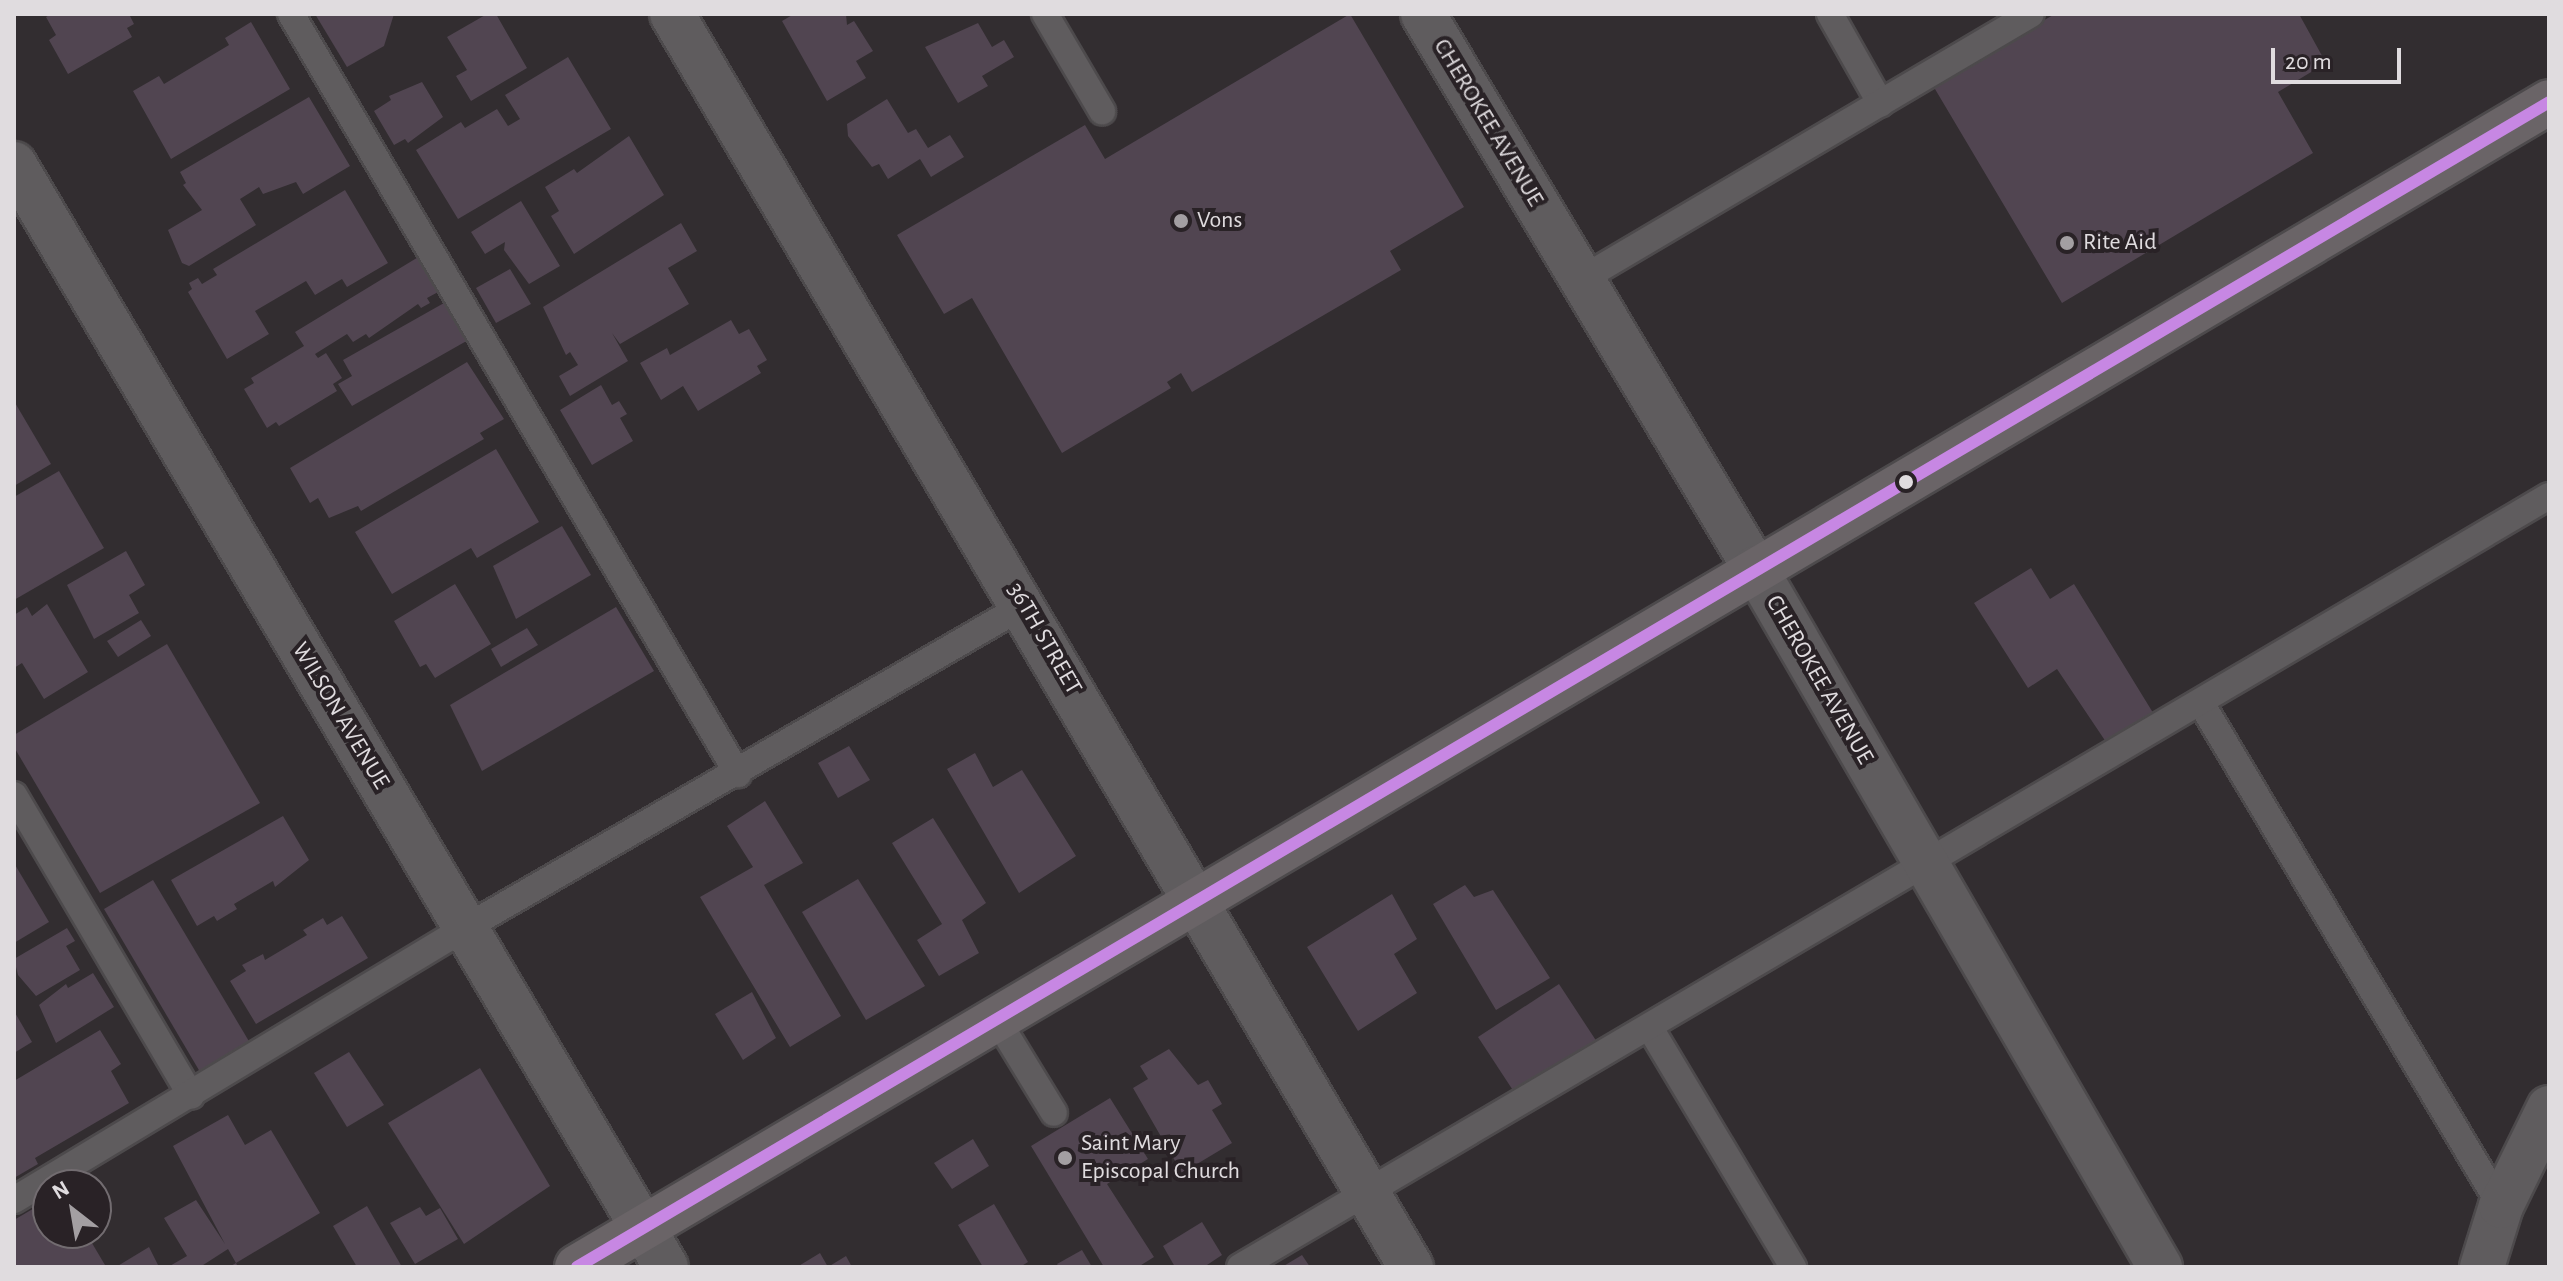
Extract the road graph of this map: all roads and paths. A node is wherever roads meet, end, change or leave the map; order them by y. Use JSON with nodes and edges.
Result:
{"nodes":[{"id":1,"x":291,"y":14,"type":"edge"},
{"id":2,"x":672,"y":14,"type":"edge"},
{"id":3,"x":1045,"y":14,"type":"edge"},
{"id":4,"x":1423,"y":14,"type":"edge"},
{"id":5,"x":1830,"y":14,"type":"edge"},
{"id":6,"x":2031,"y":14,"type":"edge"},
{"id":7,"x":2549,"y":102,"type":"edge"},
{"id":8,"x":1881,"y":104,"type":"junction"},
{"id":9,"x":1102,"y":111,"type":"dead end"},
{"id":10,"x":14,"y":164,"type":"edge"},
{"id":11,"x":1582,"y":279,"type":"junction"},
{"id":12,"x":2549,"y":496,"type":"edge"},
{"id":13,"x":1755,"y":568,"type":"junction"},
{"id":14,"x":1025,"y":605,"type":"junction"},
{"id":15,"x":2201,"y":703,"type":"junction"},
{"id":16,"x":738,"y":774,"type":"junction"},
{"id":17,"x":14,"y":795,"type":"edge"},
{"id":18,"x":1925,"y":863,"type":"junction"},
{"id":19,"x":1194,"y":901,"type":"junction"},
{"id":20,"x":465,"y":928,"type":"junction"},
{"id":21,"x":996,"y":1018,"type":"junction"},
{"id":22,"x":1650,"y":1028,"type":"junction"},
{"id":23,"x":191,"y":1096,"type":"junction"},
{"id":24,"x":2549,"y":1108,"type":"edge"},
{"id":25,"x":1054,"y":1113,"type":"dead end"},
{"id":26,"x":1365,"y":1191,"type":"junction"},
{"id":27,"x":14,"y":1200,"type":"edge"},
{"id":28,"x":2501,"y":1206,"type":"junction"},
{"id":29,"x":643,"y":1227,"type":"junction"},
{"id":30,"x":577,"y":1267,"type":"edge"},
{"id":31,"x":666,"y":1267,"type":"edge"},
{"id":32,"x":1240,"y":1267,"type":"edge"},
{"id":33,"x":1411,"y":1267,"type":"edge"},
{"id":34,"x":1793,"y":1267,"type":"edge"},
{"id":35,"x":2160,"y":1267,"type":"edge"},
{"id":36,"x":2482,"y":1267,"type":"edge"}],
"edges":[{"from":1,"to":16,"type":"lane"},
{"from":2,"to":14,"type":"street","name":"36TH STREET"},
{"from":3,"to":9,"type":"lane"},
{"from":4,"to":11,"type":"street","name":"CHEROKEE AVENUE"},
{"from":5,"to":8,"type":"lane"},
{"from":6,"to":8,"type":"lane"},
{"from":7,"to":13,"type":"main road"},
{"from":8,"to":11,"type":"lane"},
{"from":10,"to":20,"type":"street","name":"WILSON AVENUE"},
{"from":11,"to":13,"type":"street","name":"CHEROKEE AVENUE"},
{"from":12,"to":15,"type":"lane"},
{"from":13,"to":18,"type":"street","name":"CHEROKEE AVENUE"},
{"from":13,"to":19,"type":"main road"},
{"from":14,"to":16,"type":"lane"},
{"from":14,"to":19,"type":"street","name":"36TH STREET"},
{"from":15,"to":18,"type":"lane"},
{"from":15,"to":28,"type":"lane"},
{"from":16,"to":20,"type":"lane"},
{"from":17,"to":23,"type":"lane"},
{"from":18,"to":22,"type":"lane"},
{"from":18,"to":35,"type":"street","name":"CHEROKEE AVENUE"},
{"from":19,"to":21,"type":"main road"},
{"from":19,"to":26,"type":"street","name":"36TH STREET"},
{"from":20,"to":23,"type":"lane"},
{"from":20,"to":29,"type":"street","name":"WILSON AVENUE"},
{"from":21,"to":25,"type":"lane"},
{"from":21,"to":29,"type":"main road"},
{"from":22,"to":26,"type":"lane"},
{"from":22,"to":34,"type":"lane"},
{"from":23,"to":27,"type":"lane"},
{"from":24,"to":28,"type":"street"},
{"from":26,"to":32,"type":"lane"},
{"from":26,"to":33,"type":"street","name":"36TH STREET"},
{"from":28,"to":36,"type":"street"},
{"from":29,"to":30,"type":"main road"},
{"from":29,"to":31,"type":"street","name":"WILSON AVENUE"}]}
